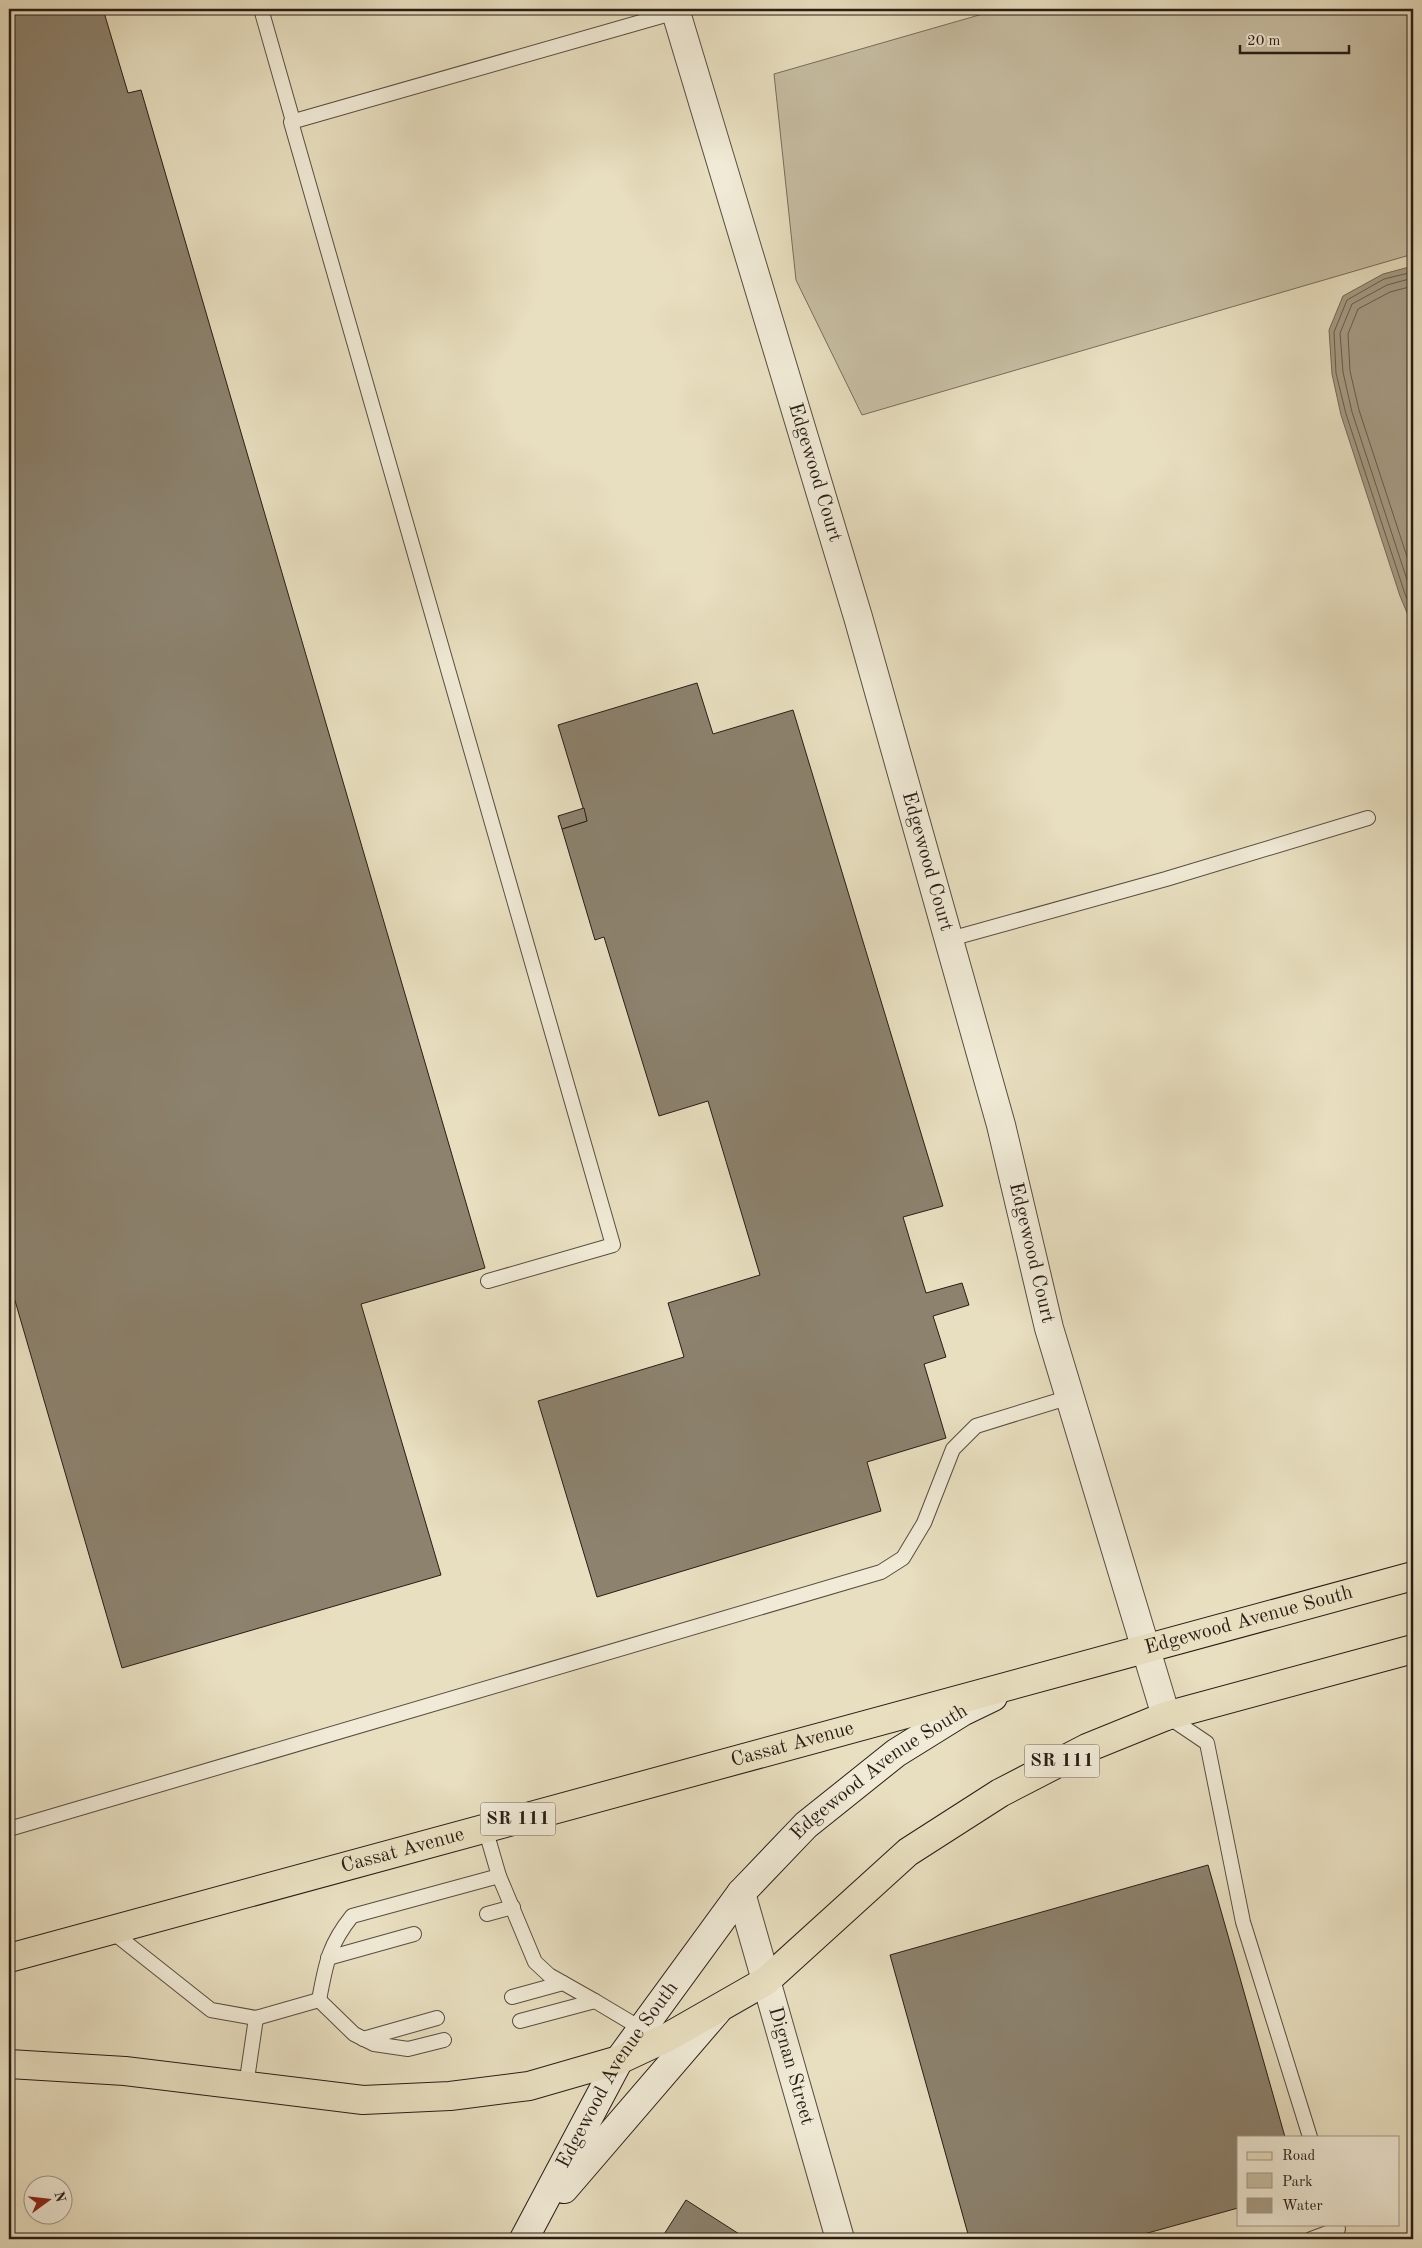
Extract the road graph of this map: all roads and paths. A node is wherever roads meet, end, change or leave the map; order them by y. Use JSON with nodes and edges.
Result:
{"nodes":[{"id":1,"x":261,"y":9,"type":"edge"},
{"id":2,"x":675,"y":10,"type":"edge"},
{"id":3,"x":293,"y":122,"type":"junction"},
{"id":4,"x":1368,"y":818,"type":"dead end"},
{"id":5,"x":950,"y":939,"type":"junction"},
{"id":6,"x":488,"y":1281,"type":"dead end"},
{"id":7,"x":1070,"y":1397,"type":"junction"},
{"id":8,"x":1413,"y":1576,"type":"edge"},
{"id":9,"x":1147,"y":1648,"type":"junction"},
{"id":10,"x":1413,"y":1648,"type":"edge"},
{"id":11,"x":1026,"y":1682,"type":"junction"},
{"id":12,"x":1166,"y":1716,"type":"junction"},
{"id":13,"x":484,"y":1828,"type":"junction"},
{"id":14,"x":9,"y":1829,"type":"edge"},
{"id":15,"x":499,"y":1876,"type":"junction"},
{"id":16,"x":740,"y":1893,"type":"junction"},
{"id":17,"x":512,"y":1907,"type":"junction"},
{"id":18,"x":487,"y":1914,"type":"dead end"},
{"id":19,"x":110,"y":1930,"type":"junction"},
{"id":20,"x":414,"y":1934,"type":"dead end"},
{"id":21,"x":9,"y":1958,"type":"edge"},
{"id":22,"x":328,"y":1958,"type":"junction"},
{"id":23,"x":766,"y":1981,"type":"junction"},
{"id":24,"x":563,"y":1983,"type":"junction"},
{"id":25,"x":512,"y":1997,"type":"dead end"},
{"id":26,"x":319,"y":2000,"type":"junction"},
{"id":27,"x":595,"y":2002,"type":"junction"},
{"id":28,"x":719,"y":2008,"type":"junction"},
{"id":29,"x":256,"y":2018,"type":"junction"},
{"id":30,"x":437,"y":2018,"type":"dead end"},
{"id":31,"x":520,"y":2020,"type":"dead end"},
{"id":32,"x":642,"y":2029,"type":"junction"},
{"id":33,"x":363,"y":2039,"type":"junction"},
{"id":34,"x":444,"y":2040,"type":"dead end"},
{"id":35,"x":619,"y":2060,"type":"junction"},
{"id":36,"x":9,"y":2064,"type":"edge"},
{"id":37,"x":246,"y":2086,"type":"junction"},
{"id":38,"x":1310,"y":2136,"type":"edge"},
{"id":39,"x":1339,"y":2231,"type":"edge"},
{"id":40,"x":529,"y":2232,"type":"edge"},
{"id":41,"x":840,"y":2239,"type":"edge"},
{"id":42,"x":1311,"y":2239,"type":"edge"}],
"edges":[{"from":1,"to":3,"type":"lane"},
{"from":2,"to":3,"type":"lane"},
{"from":2,"to":5,"type":"street","name":"Edgewood Court"},
{"from":3,"to":6,"type":"lane"},
{"from":4,"to":5,"type":"lane"},
{"from":5,"to":7,"type":"street","name":"Edgewood Court"},
{"from":7,"to":9,"type":"street","name":"Edgewood Court"},
{"from":7,"to":14,"type":"lane"},
{"from":8,"to":9,"type":"main road","name":"Edgewood Avenue South","number":"SR 111"},
{"from":9,"to":11,"type":"main road","name":"Edgewood Avenue South","number":"SR 111"},
{"from":9,"to":12,"type":"street","name":"Edgewood Court"},
{"from":10,"to":12,"type":"main road","name":"Edgewood Avenue South","number":"SR 111"},
{"from":11,"to":13,"type":"main road","name":"Cassat Avenue","number":"SR 111"},
{"from":11,"to":16,"type":"street","name":"Edgewood Avenue South"},
{"from":12,"to":23,"type":"main road","name":"Edgewood Avenue South","number":"SR 111"},
{"from":12,"to":38,"type":"lane"},
{"from":13,"to":15,"type":"lane"},
{"from":13,"to":19,"type":"main road","name":"Cassat Avenue","number":"SR 111"},
{"from":15,"to":17,"type":"lane"},
{"from":15,"to":22,"type":"lane"},
{"from":16,"to":23,"type":"street","name":"Dignan Street"},
{"from":16,"to":32,"type":"street","name":"Edgewood Avenue South"},
{"from":17,"to":18,"type":"lane"},
{"from":17,"to":24,"type":"lane"},
{"from":19,"to":21,"type":"main road","name":"Cassat Avenue","number":"SR 111"},
{"from":19,"to":29,"type":"lane"},
{"from":20,"to":22,"type":"lane"},
{"from":22,"to":26,"type":"lane"},
{"from":23,"to":28,"type":"main road","name":"Edgewood Avenue South","number":"SR 111"},
{"from":23,"to":41,"type":"street","name":"Dignan Street"},
{"from":24,"to":25,"type":"lane"},
{"from":24,"to":27,"type":"lane"},
{"from":26,"to":29,"type":"lane"},
{"from":26,"to":33,"type":"lane"},
{"from":27,"to":31,"type":"lane"},
{"from":27,"to":32,"type":"lane"},
{"from":28,"to":35,"type":"main road","number":"SR 111"},
{"from":28,"to":40,"type":"street","name":"Edgewood Avenue South"},
{"from":29,"to":37,"type":"lane"},
{"from":30,"to":33,"type":"lane"},
{"from":32,"to":35,"type":"street","name":"Edgewood Avenue South"},
{"from":33,"to":34,"type":"lane"},
{"from":35,"to":37,"type":"main road","number":"SR 111"},
{"from":35,"to":40,"type":"street","name":"Edgewood Avenue South"},
{"from":36,"to":37,"type":"main road","number":"SR 111"},
{"from":39,"to":42,"type":"lane"}]}
